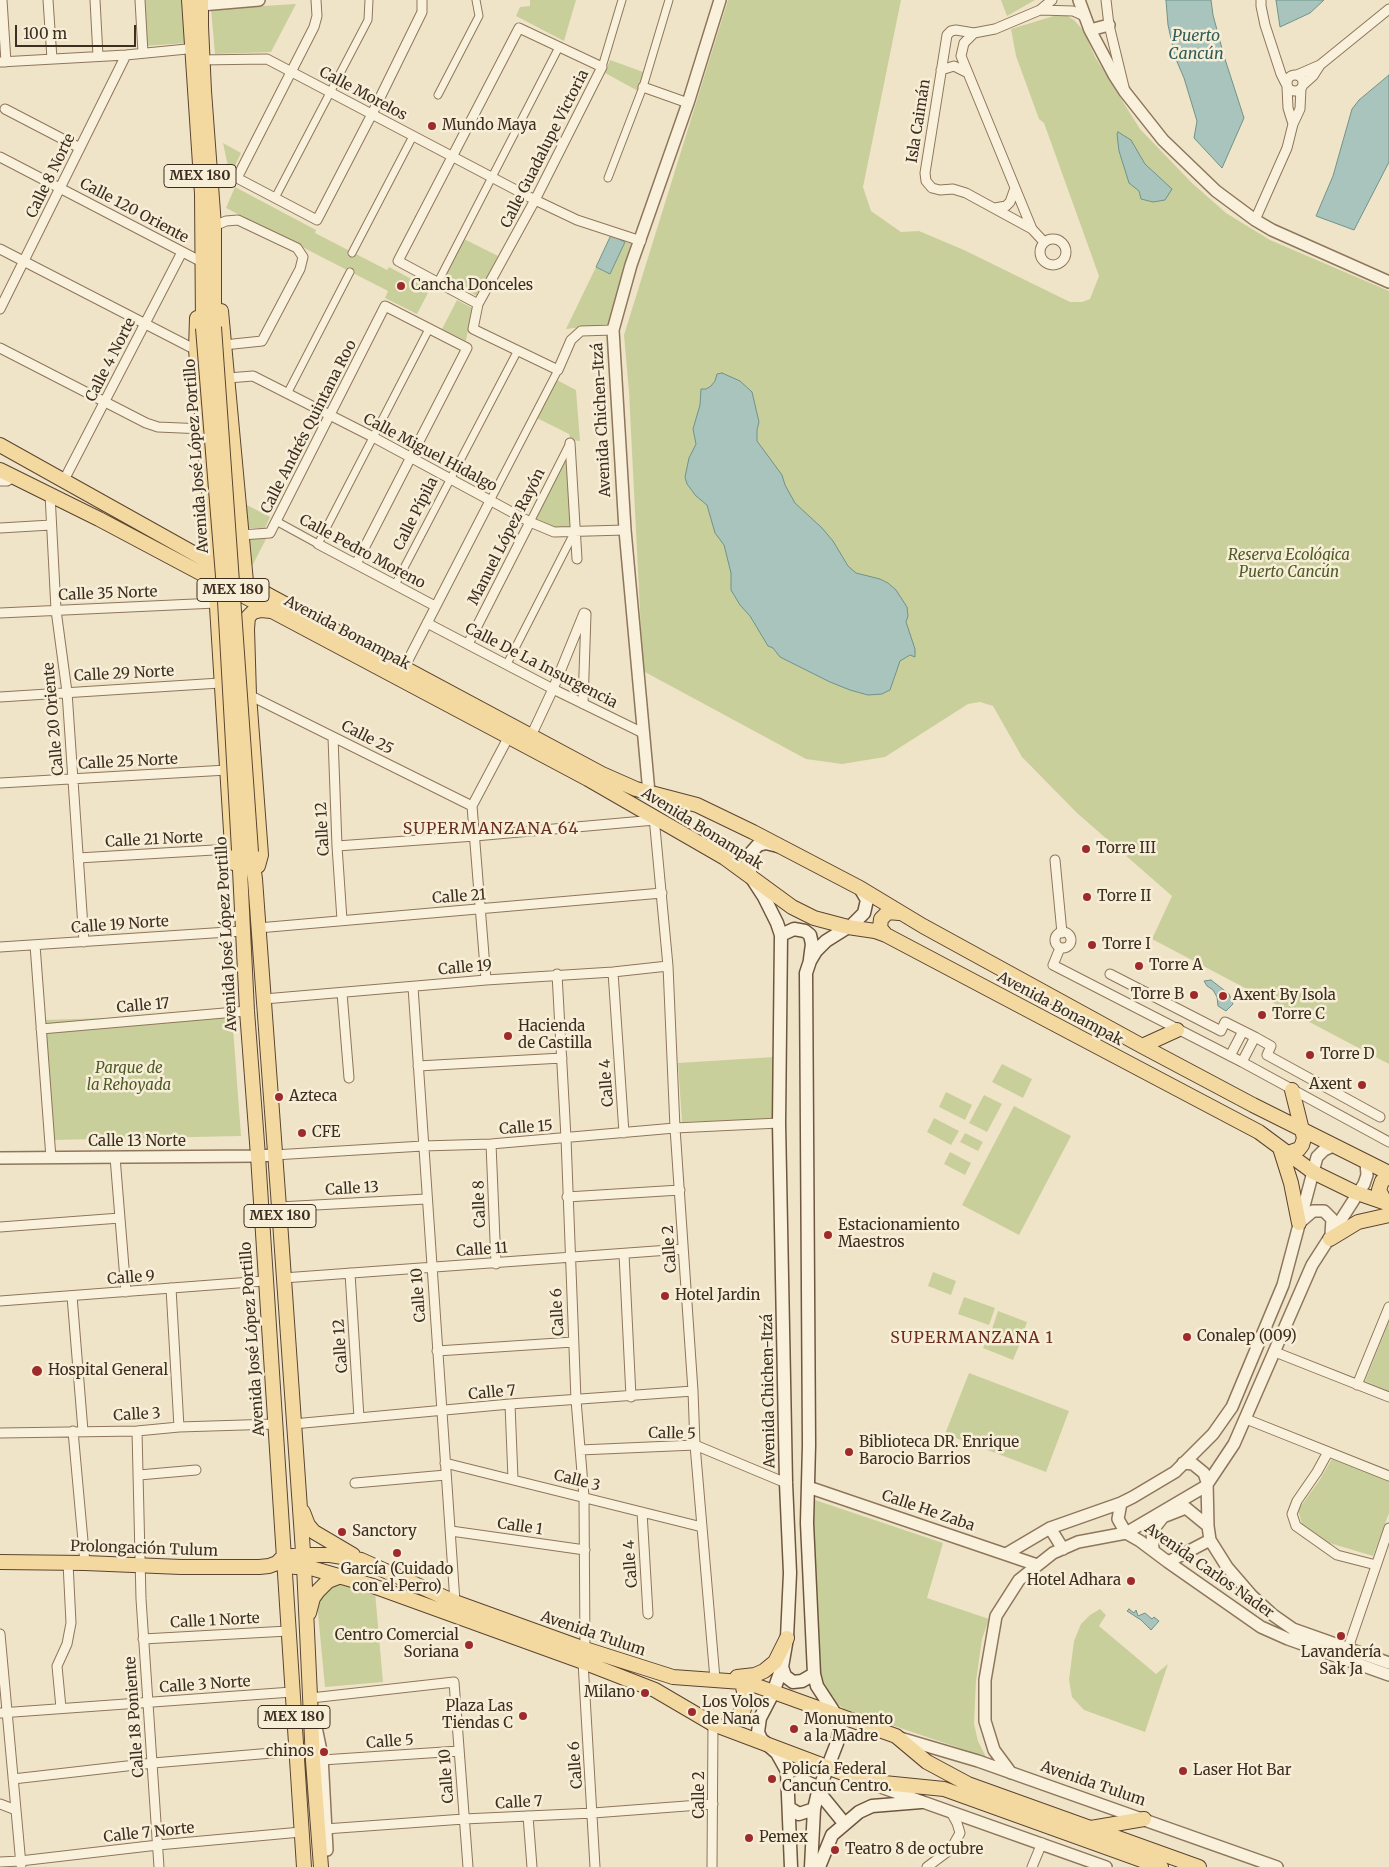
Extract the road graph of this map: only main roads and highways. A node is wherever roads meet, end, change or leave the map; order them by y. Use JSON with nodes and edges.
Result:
{"nodes":[{"id":1,"x":197,"y":2,"type":"edge"},
{"id":2,"x":198,"y":54,"type":"junction"},
{"id":3,"x":208,"y":261,"type":"junction"},
{"id":4,"x":0,"y":445,"type":"edge"},
{"id":5,"x":0,"y":470,"type":"edge"},
{"id":6,"x":105,"y":504,"type":"junction"},
{"id":7,"x":99,"y":519,"type":"junction"},
{"id":8,"x":213,"y":532,"type":"junction"},
{"id":9,"x":241,"y":533,"type":"junction"},
{"id":10,"x":208,"y":561,"type":"junction"},
{"id":11,"x":209,"y":578,"type":"junction"},
{"id":12,"x":246,"y":582,"type":"junction"},
{"id":13,"x":271,"y":611,"type":"junction"},
{"id":14,"x":247,"y":629,"type":"junction"},
{"id":15,"x":217,"y":630,"type":"junction"},
{"id":16,"x":783,"y":848,"type":"junction"},
{"id":17,"x":240,"y":850,"type":"junction"},
{"id":18,"x":751,"y":877,"type":"junction"},
{"id":19,"x":255,"y":879,"type":"junction"},
{"id":20,"x":860,"y":888,"type":"junction"},
{"id":21,"x":899,"y":913,"type":"junction"},
{"id":22,"x":848,"y":927,"type":"junction"},
{"id":23,"x":886,"y":935,"type":"junction"},
{"id":24,"x":781,"y":936,"type":"junction"},
{"id":25,"x":810,"y":961,"type":"junction"},
{"id":26,"x":1178,"y":1030,"type":"road end"},
{"id":27,"x":1142,"y":1046,"type":"junction"},
{"id":28,"x":1292,"y":1090,"type":"road end"},
{"id":29,"x":1302,"y":1129,"type":"junction"},
{"id":30,"x":1284,"y":1150,"type":"junction"},
{"id":31,"x":1389,"y":1173,"type":"edge"},
{"id":32,"x":1389,"y":1177,"type":"edge"},
{"id":33,"x":1388,"y":1207,"type":"edge"},
{"id":34,"x":1299,"y":1223,"type":"road end"},
{"id":35,"x":1330,"y":1239,"type":"road end"},
{"id":36,"x":786,"y":1451,"type":"junction"},
{"id":37,"x":808,"y":1454,"type":"junction"},
{"id":38,"x":300,"y":1504,"type":"junction"},
{"id":39,"x":788,"y":1519,"type":"junction"},
{"id":40,"x":807,"y":1523,"type":"junction"},
{"id":41,"x":361,"y":1560,"type":"junction"},
{"id":42,"x":303,"y":1561,"type":"junction"},
{"id":43,"x":0,"y":1562,"type":"edge"},
{"id":44,"x":284,"y":1562,"type":"junction"},
{"id":45,"x":379,"y":1567,"type":"junction"},
{"id":46,"x":341,"y":1576,"type":"junction"},
{"id":47,"x":373,"y":1586,"type":"junction"},
{"id":48,"x":306,"y":1629,"type":"junction"},
{"id":49,"x":787,"y":1638,"type":"junction"},
{"id":50,"x":584,"y":1656,"type":"junction"},
{"id":51,"x":782,"y":1667,"type":"junction"},
{"id":52,"x":814,"y":1674,"type":"junction"},
{"id":53,"x":715,"y":1679,"type":"junction"},
{"id":54,"x":742,"y":1682,"type":"junction"},
{"id":55,"x":773,"y":1693,"type":"junction"},
{"id":56,"x":836,"y":1715,"type":"junction"},
{"id":57,"x":719,"y":1725,"type":"junction"},
{"id":58,"x":766,"y":1744,"type":"junction"},
{"id":59,"x":827,"y":1766,"type":"junction"},
{"id":60,"x":788,"y":1787,"type":"junction"},
{"id":61,"x":818,"y":1792,"type":"junction"},
{"id":62,"x":920,"y":1802,"type":"road end"},
{"id":63,"x":789,"y":1808,"type":"junction"},
{"id":64,"x":814,"y":1809,"type":"junction"},
{"id":65,"x":1144,"y":1819,"type":"road end"},
{"id":66,"x":844,"y":1823,"type":"junction"},
{"id":67,"x":1088,"y":1828,"type":"junction"},
{"id":68,"x":304,"y":1867,"type":"edge"},
{"id":69,"x":321,"y":1867,"type":"edge"},
{"id":70,"x":791,"y":1867,"type":"edge"},
{"id":71,"x":811,"y":1867,"type":"edge"},
{"id":72,"x":819,"y":1867,"type":"edge"},
{"id":73,"x":1161,"y":1867,"type":"edge"},
{"id":74,"x":1199,"y":1867,"type":"edge"}],
"edges":[{"from":1,"to":2,"type":"main road","name":"Avenida José López Portillo","number":"MEX 180"},
{"from":2,"to":3,"type":"main road","name":"Avenida José López Portillo","number":"MEX 180"},
{"from":2,"to":3,"type":"main road","name":"Avenida José López Portillo","number":"MEX 180"},
{"from":3,"to":8,"type":"main road"},
{"from":3,"to":9,"type":"main road"},
{"from":3,"to":17,"type":"main road","name":"Avenida José López Portillo","number":"MEX 180","bridge":true},
{"from":4,"to":6,"type":"main road","name":"Avenida Bonampak"},
{"from":5,"to":7,"type":"main road","name":"Avenida Bonampak"},
{"from":6,"to":7,"type":"main road"},
{"from":6,"to":10,"type":"main road","name":"Avenida Bonampak"},
{"from":7,"to":11,"type":"main road","name":"Avenida Bonampak"},
{"from":8,"to":9,"type":"main road"},
{"from":8,"to":10,"type":"main road"},
{"from":9,"to":12,"type":"main road"},
{"from":10,"to":12,"type":"main road","name":"Avenida Bonampak"},
{"from":11,"to":13,"type":"main road","name":"Avenida Bonampak"},
{"from":11,"to":15,"type":"main road"},
{"from":12,"to":16,"type":"main road","name":"Avenida Bonampak"},
{"from":13,"to":14,"type":"main road"},
{"from":13,"to":18,"type":"main road","name":"Avenida Bonampak"},
{"from":14,"to":15,"type":"main road"},
{"from":14,"to":19,"type":"main road"},
{"from":15,"to":17,"type":"main road"},
{"from":16,"to":18,"type":"main road"},
{"from":16,"to":20,"type":"main road","name":"Avenida Bonampak"},
{"from":17,"to":19,"type":"main road","name":"Avenida José López Portillo","number":"MEX 180"},
{"from":17,"to":44,"type":"main road","name":"Avenida José López Portillo","number":"MEX 180"},
{"from":18,"to":22,"type":"main road","name":"Avenida Bonampak"},
{"from":18,"to":24,"type":"main road","name":"Avenida Chichen-Itzá"},
{"from":19,"to":38,"type":"main road","name":"Avenida José López Portillo","number":"MEX 180"},
{"from":20,"to":21,"type":"main road","name":"Avenida Bonampak"},
{"from":20,"to":22,"type":"main road"},
{"from":21,"to":23,"type":"main road"},
{"from":21,"to":27,"type":"main road","name":"Avenida Bonampak"},
{"from":22,"to":23,"type":"main road","name":"Avenida Bonampak"},
{"from":22,"to":25,"type":"main road"},
{"from":23,"to":30,"type":"main road","name":"Avenida Bonampak"},
{"from":24,"to":25,"type":"main road"},
{"from":24,"to":36,"type":"main road","name":"Avenida Chichen-Itzá"},
{"from":25,"to":37,"type":"main road"},
{"from":26,"to":27,"type":"main road"},
{"from":27,"to":29,"type":"main road","name":"Avenida Bonampak"},
{"from":28,"to":29,"type":"main road"},
{"from":29,"to":30,"type":"main road"},
{"from":29,"to":31,"type":"main road","name":"Avenida Bonampak"},
{"from":30,"to":33,"type":"main road","name":"Avenida Bonampak"},
{"from":30,"to":34,"type":"main road"},
{"from":32,"to":33,"type":"main road"},
{"from":33,"to":35,"type":"main road"},
{"from":36,"to":37,"type":"main road"},
{"from":36,"to":39,"type":"main road","name":"Avenida Chichen-Itzá"},
{"from":37,"to":40,"type":"main road"},
{"from":38,"to":41,"type":"main road"},
{"from":38,"to":42,"type":"main road","name":"Avenida José López Portillo","number":"MEX 180"},
{"from":39,"to":40,"type":"main road"},
{"from":39,"to":49,"type":"main road","name":"Avenida Chichen-Itzá"},
{"from":40,"to":52,"type":"main road"},
{"from":41,"to":42,"type":"main road","name":"Avenida Tulum"},
{"from":41,"to":45,"type":"main road","name":"Avenida Tulum"},
{"from":42,"to":44,"type":"main road","name":"Avenida Tulum"},
{"from":42,"to":46,"type":"main road","name":"Avenida Tulum"},
{"from":42,"to":48,"type":"main road","name":"Avenida José López Portillo","number":"MEX 180"},
{"from":43,"to":44,"type":"main road","name":"Prolongación Tulum"},
{"from":44,"to":68,"type":"main road","name":"Avenida José López Portillo","number":"MEX 180"},
{"from":45,"to":47,"type":"main road"},
{"from":45,"to":50,"type":"main road","name":"Avenida Tulum"},
{"from":46,"to":47,"type":"main road","name":"Avenida Tulum"},
{"from":46,"to":48,"type":"main road"},
{"from":47,"to":50,"type":"main road","name":"Avenida Tulum"},
{"from":48,"to":69,"type":"main road","name":"Avenida José López Portillo","number":"MEX 180"},
{"from":49,"to":51,"type":"main road","name":"Avenida Chichen-Itzá"},
{"from":49,"to":53,"type":"main road"},
{"from":50,"to":53,"type":"main road","name":"Avenida Tulum"},
{"from":50,"to":57,"type":"main road","name":"Avenida Tulum"},
{"from":51,"to":52,"type":"main road"},
{"from":51,"to":55,"type":"main road","name":"Avenida Chichen-Itzá"},
{"from":52,"to":56,"type":"main road"},
{"from":53,"to":54,"type":"main road","name":"Avenida Tulum"},
{"from":54,"to":55,"type":"main road","name":"Avenida Tulum"},
{"from":54,"to":57,"type":"main road"},
{"from":55,"to":56,"type":"main road","name":"Avenida Tulum"},
{"from":55,"to":58,"type":"main road","name":"Avenida Chichen-Itzá"},
{"from":56,"to":59,"type":"main road"},
{"from":56,"to":67,"type":"main road","name":"Avenida Tulum"},
{"from":57,"to":58,"type":"main road","name":"Avenida Tulum"},
{"from":58,"to":59,"type":"main road","name":"Avenida Tulum"},
{"from":58,"to":60,"type":"main road","name":"Avenida Chichen-Itzá"},
{"from":59,"to":61,"type":"main road"},
{"from":59,"to":73,"type":"main road","name":"Avenida Tulum"},
{"from":60,"to":61,"type":"main road"},
{"from":60,"to":63,"type":"main road","name":"Avenida Chichen-Itzá"},
{"from":61,"to":64,"type":"main road"},
{"from":61,"to":66,"type":"main road"},
{"from":62,"to":66,"type":"main road"},
{"from":63,"to":64,"type":"main road"},
{"from":63,"to":70,"type":"main road","name":"Avenida Chichen-Itzá"},
{"from":64,"to":71,"type":"main road"},
{"from":65,"to":67,"type":"main road"},
{"from":66,"to":72,"type":"main road"},
{"from":67,"to":74,"type":"main road","name":"Avenida Tulum"}]}
